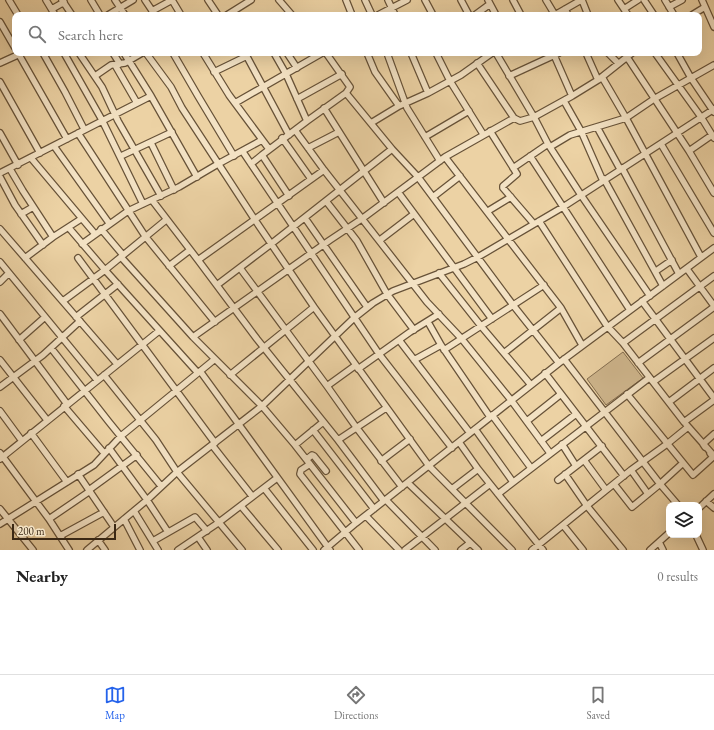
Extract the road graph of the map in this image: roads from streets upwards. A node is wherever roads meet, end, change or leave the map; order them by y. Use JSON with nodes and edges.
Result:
{"nodes":[{"id":1,"x":9,"y":0,"type":"edge"},
{"id":2,"x":46,"y":0,"type":"edge"},
{"id":3,"x":91,"y":0,"type":"edge"},
{"id":4,"x":116,"y":0,"type":"edge"},
{"id":5,"x":132,"y":0,"type":"edge"},
{"id":6,"x":145,"y":0,"type":"edge"},
{"id":7,"x":172,"y":0,"type":"edge"},
{"id":8,"x":208,"y":0,"type":"edge"},
{"id":9,"x":288,"y":0,"type":"edge"},
{"id":10,"x":346,"y":0,"type":"edge"},
{"id":11,"x":365,"y":0,"type":"edge"},
{"id":12,"x":388,"y":0,"type":"edge"},
{"id":13,"x":407,"y":0,"type":"edge"},
{"id":14,"x":425,"y":0,"type":"edge"},
{"id":15,"x":461,"y":0,"type":"edge"},
{"id":16,"x":513,"y":0,"type":"edge"},
{"id":17,"x":546,"y":0,"type":"edge"},
{"id":18,"x":581,"y":0,"type":"edge"},
{"id":19,"x":618,"y":0,"type":"edge"},
{"id":20,"x":638,"y":0,"type":"edge"},
{"id":21,"x":644,"y":0,"type":"edge"},
{"id":22,"x":665,"y":0,"type":"edge"},
{"id":23,"x":682,"y":0,"type":"edge"},
{"id":24,"x":702,"y":0,"type":"edge"},
{"id":25,"x":63,"y":1,"type":"edge"},
{"id":26,"x":247,"y":1,"type":"edge"},
{"id":27,"x":280,"y":1,"type":"edge"},
{"id":28,"x":489,"y":1,"type":"edge"},
{"id":29,"x":669,"y":7,"type":"junction"},
{"id":30,"x":706,"y":7,"type":"junction"},
{"id":31,"x":120,"y":8,"type":"junction"},
{"id":32,"x":392,"y":8,"type":"junction"},
{"id":33,"x":565,"y":9,"type":"junction"},
{"id":34,"x":624,"y":9,"type":"junction"},
{"id":35,"x":52,"y":10,"type":"joint"},
{"id":36,"x":16,"y":12,"type":"edge"},
{"id":37,"x":70,"y":12,"type":"edge"},
{"id":38,"x":98,"y":12,"type":"edge"},
{"id":39,"x":113,"y":12,"type":"edge"},
{"id":40,"x":123,"y":12,"type":"edge"},
{"id":41,"x":152,"y":12,"type":"edge"},
{"id":42,"x":154,"y":12,"type":"edge"},
{"id":43,"x":179,"y":12,"type":"edge"},
{"id":44,"x":216,"y":12,"type":"edge"},
{"id":45,"x":231,"y":12,"type":"edge"},
{"id":46,"x":289,"y":12,"type":"edge"},
{"id":47,"x":351,"y":12,"type":"edge"},
{"id":48,"x":371,"y":12,"type":"edge"},
{"id":49,"x":384,"y":12,"type":"edge"},
{"id":50,"x":394,"y":12,"type":"edge"},
{"id":51,"x":430,"y":12,"type":"edge"},
{"id":52,"x":467,"y":12,"type":"edge"},
{"id":53,"x":478,"y":12,"type":"edge"},
{"id":54,"x":494,"y":12,"type":"edge"},
{"id":55,"x":519,"y":12,"type":"edge"},
{"id":56,"x":553,"y":12,"type":"edge"},
{"id":57,"x":560,"y":12,"type":"edge"},
{"id":58,"x":566,"y":12,"type":"edge"},
{"id":59,"x":587,"y":12,"type":"edge"},
{"id":60,"x":626,"y":12,"type":"edge"},
{"id":61,"x":652,"y":12,"type":"edge"},
{"id":62,"x":672,"y":12,"type":"edge"},
{"id":63,"x":697,"y":12,"type":"edge"},
{"id":64,"x":0,"y":22,"type":"edge"},
{"id":65,"x":714,"y":27,"type":"edge"},
{"id":66,"x":12,"y":43,"type":"edge"},
{"id":67,"x":15,"y":56,"type":"edge"},
{"id":68,"x":20,"y":56,"type":"edge"},
{"id":69,"x":45,"y":56,"type":"edge"},
{"id":70,"x":66,"y":56,"type":"edge"},
{"id":71,"x":81,"y":56,"type":"edge"},
{"id":72,"x":114,"y":56,"type":"edge"},
{"id":73,"x":126,"y":56,"type":"edge"},
{"id":74,"x":137,"y":56,"type":"edge"},
{"id":75,"x":148,"y":56,"type":"edge"},
{"id":76,"x":175,"y":56,"type":"edge"},
{"id":77,"x":205,"y":56,"type":"edge"},
{"id":78,"x":242,"y":56,"type":"edge"},
{"id":79,"x":247,"y":56,"type":"edge"},
{"id":80,"x":276,"y":56,"type":"edge"},
{"id":81,"x":289,"y":56,"type":"edge"},
{"id":82,"x":317,"y":56,"type":"edge"},
{"id":83,"x":328,"y":56,"type":"edge"},
{"id":84,"x":368,"y":56,"type":"edge"},
{"id":85,"x":388,"y":56,"type":"edge"},
{"id":86,"x":412,"y":56,"type":"edge"},
{"id":87,"x":438,"y":56,"type":"edge"},
{"id":88,"x":487,"y":56,"type":"edge"},
{"id":89,"x":498,"y":56,"type":"edge"},
{"id":90,"x":553,"y":56,"type":"edge"},
{"id":91,"x":558,"y":56,"type":"edge"},
{"id":92,"x":588,"y":56,"type":"edge"},
{"id":93,"x":611,"y":56,"type":"edge"},
{"id":94,"x":657,"y":56,"type":"edge"},
{"id":95,"x":679,"y":56,"type":"edge"},
{"id":96,"x":627,"y":57,"type":"joint"},
{"id":97,"x":129,"y":61,"type":"junction"},
{"id":98,"x":0,"y":63,"type":"edge"},
{"id":99,"x":478,"y":63,"type":"junction"},
{"id":100,"x":618,"y":63,"type":"junction"},
{"id":101,"x":117,"y":64,"type":"junction"},
{"id":102,"x":714,"y":65,"type":"edge"},
{"id":103,"x":297,"y":68,"type":"junction"},
{"id":104,"x":214,"y":72,"type":"junction"},
{"id":105,"x":286,"y":74,"type":"junction"},
{"id":106,"x":342,"y":74,"type":"junction"},
{"id":107,"x":95,"y":76,"type":"junction"},
{"id":108,"x":509,"y":76,"type":"junction"},
{"id":109,"x":600,"y":78,"type":"junction"},
{"id":110,"x":691,"y":78,"type":"junction"},
{"id":111,"x":450,"y":81,"type":"junction"},
{"id":112,"x":0,"y":82,"type":"edge"},
{"id":113,"x":678,"y":85,"type":"junction"},
{"id":114,"x":264,"y":88,"type":"junction"},
{"id":115,"x":346,"y":93,"type":"junction"},
{"id":116,"x":428,"y":93,"type":"junction"},
{"id":117,"x":151,"y":96,"type":"junction"},
{"id":118,"x":572,"y":96,"type":"junction"},
{"id":119,"x":297,"y":99,"type":"junction"},
{"id":120,"x":654,"y":99,"type":"junction"},
{"id":121,"x":564,"y":101,"type":"junction"},
{"id":122,"x":137,"y":103,"type":"junction"},
{"id":123,"x":235,"y":103,"type":"junction"},
{"id":124,"x":406,"y":103,"type":"junction"},
{"id":125,"x":399,"y":106,"type":"junction"},
{"id":126,"x":324,"y":108,"type":"junction"},
{"id":127,"x":714,"y":110,"type":"edge"},
{"id":128,"x":469,"y":111,"type":"junction"},
{"id":129,"x":115,"y":114,"type":"junction"},
{"id":130,"x":534,"y":117,"type":"junction"},
{"id":131,"x":701,"y":117,"type":"junction"},
{"id":132,"x":514,"y":118,"type":"junction"},
{"id":133,"x":626,"y":118,"type":"junction"},
{"id":134,"x":102,"y":120,"type":"junction"},
{"id":135,"x":307,"y":121,"type":"junction"},
{"id":136,"x":371,"y":124,"type":"junction"},
{"id":137,"x":597,"y":126,"type":"junction"},
{"id":138,"x":84,"y":130,"type":"junction"},
{"id":139,"x":295,"y":130,"type":"junction"},
{"id":140,"x":490,"y":130,"type":"junction"},
{"id":141,"x":581,"y":131,"type":"junction"},
{"id":142,"x":172,"y":132,"type":"junction"},
{"id":143,"x":339,"y":132,"type":"junction"},
{"id":144,"x":0,"y":133,"type":"edge"},
{"id":145,"x":78,"y":133,"type":"junction"},
{"id":146,"x":483,"y":134,"type":"junction"},
{"id":147,"x":677,"y":134,"type":"junction"},
{"id":148,"x":289,"y":135,"type":"junction"},
{"id":149,"x":425,"y":137,"type":"junction"},
{"id":150,"x":713,"y":137,"type":"edge"},
{"id":151,"x":282,"y":138,"type":"junction"},
{"id":152,"x":67,"y":139,"type":"junction"},
{"id":153,"x":262,"y":140,"type":"junction"},
{"id":154,"x":151,"y":143,"type":"junction"},
{"id":155,"x":661,"y":144,"type":"junction"},
{"id":156,"x":54,"y":146,"type":"junction"},
{"id":157,"x":549,"y":146,"type":"junction"},
{"id":158,"x":308,"y":148,"type":"junction"},
{"id":159,"x":269,"y":149,"type":"junction"},
{"id":160,"x":392,"y":149,"type":"junction"},
{"id":161,"x":135,"y":150,"type":"junction"},
{"id":162,"x":689,"y":151,"type":"junction"},
{"id":163,"x":243,"y":152,"type":"junction"},
{"id":164,"x":40,"y":154,"type":"junction"},
{"id":165,"x":645,"y":154,"type":"junction"},
{"id":166,"x":262,"y":155,"type":"junction"},
{"id":167,"x":121,"y":156,"type":"junction"},
{"id":168,"x":234,"y":156,"type":"junction"},
{"id":169,"x":530,"y":156,"type":"junction"},
{"id":170,"x":31,"y":158,"type":"junction"},
{"id":171,"x":443,"y":159,"type":"junction"},
{"id":172,"x":218,"y":164,"type":"junction"},
{"id":173,"x":251,"y":164,"type":"junction"},
{"id":174,"x":18,"y":165,"type":"junction"},
{"id":175,"x":513,"y":168,"type":"junction"},
{"id":176,"x":10,"y":169,"type":"junction"},
{"id":177,"x":621,"y":169,"type":"junction"},
{"id":178,"x":324,"y":170,"type":"junction"},
{"id":179,"x":364,"y":172,"type":"junction"},
{"id":180,"x":0,"y":173,"type":"edge"},
{"id":181,"x":460,"y":176,"type":"junction"},
{"id":182,"x":0,"y":177,"type":"edge"},
{"id":183,"x":197,"y":177,"type":"junction"},
{"id":184,"x":418,"y":177,"type":"junction"},
{"id":185,"x":311,"y":180,"type":"junction"},
{"id":186,"x":603,"y":180,"type":"junction"},
{"id":187,"x":174,"y":190,"type":"junction"},
{"id":188,"x":340,"y":190,"type":"junction"},
{"id":189,"x":398,"y":192,"type":"junction"},
{"id":190,"x":714,"y":194,"type":"edge"},
{"id":191,"x":581,"y":195,"type":"junction"},
{"id":192,"x":161,"y":196,"type":"junction"},
{"id":193,"x":289,"y":196,"type":"junction"},
{"id":194,"x":433,"y":197,"type":"junction"},
{"id":195,"x":511,"y":197,"type":"junction"},
{"id":196,"x":152,"y":200,"type":"junction"},
{"id":197,"x":326,"y":200,"type":"junction"},
{"id":198,"x":384,"y":203,"type":"junction"},
{"id":199,"x":143,"y":204,"type":"junction"},
{"id":200,"x":278,"y":204,"type":"junction"},
{"id":201,"x":33,"y":207,"type":"junction"},
{"id":202,"x":563,"y":207,"type":"junction"},
{"id":203,"x":128,"y":211,"type":"junction"},
{"id":204,"x":488,"y":211,"type":"junction"},
{"id":205,"x":21,"y":214,"type":"junction"},
{"id":206,"x":414,"y":214,"type":"junction"},
{"id":207,"x":304,"y":218,"type":"junction"},
{"id":208,"x":363,"y":218,"type":"junction"},
{"id":209,"x":81,"y":219,"type":"junction"},
{"id":210,"x":166,"y":220,"type":"junction"},
{"id":211,"x":255,"y":220,"type":"junction"},
{"id":212,"x":537,"y":222,"type":"junction"},
{"id":213,"x":109,"y":223,"type":"junction"},
{"id":214,"x":293,"y":227,"type":"junction"},
{"id":215,"x":69,"y":228,"type":"junction"},
{"id":216,"x":347,"y":228,"type":"junction"},
{"id":217,"x":0,"y":229,"type":"edge"},
{"id":218,"x":101,"y":229,"type":"junction"},
{"id":219,"x":714,"y":233,"type":"edge"},
{"id":220,"x":94,"y":234,"type":"junction"},
{"id":221,"x":145,"y":236,"type":"junction"},
{"id":222,"x":53,"y":237,"type":"junction"},
{"id":223,"x":508,"y":239,"type":"junction"},
{"id":224,"x":380,"y":240,"type":"junction"},
{"id":225,"x":82,"y":244,"type":"junction"},
{"id":226,"x":271,"y":244,"type":"junction"},
{"id":227,"x":323,"y":244,"type":"junction"},
{"id":228,"x":43,"y":245,"type":"junction"},
{"id":229,"x":714,"y":248,"type":"edge"},
{"id":230,"x":190,"y":250,"type":"junction"},
{"id":231,"x":310,"y":254,"type":"junction"},
{"id":232,"x":122,"y":256,"type":"junction"},
{"id":233,"x":478,"y":257,"type":"junction"},
{"id":234,"x":702,"y":257,"type":"junction"},
{"id":235,"x":25,"y":258,"type":"junction"},
{"id":236,"x":78,"y":258,"type":"dead end"},
{"id":237,"x":198,"y":260,"type":"junction"},
{"id":238,"x":672,"y":260,"type":"junction"},
{"id":239,"x":0,"y":262,"type":"edge"},
{"id":240,"x":169,"y":266,"type":"junction"},
{"id":241,"x":240,"y":268,"type":"junction"},
{"id":242,"x":454,"y":268,"type":"junction"},
{"id":243,"x":687,"y":269,"type":"junction"},
{"id":244,"x":105,"y":270,"type":"junction"},
{"id":245,"x":288,"y":270,"type":"junction"},
{"id":246,"x":656,"y":271,"type":"junction"},
{"id":247,"x":9,"y":273,"type":"junction"},
{"id":248,"x":439,"y":273,"type":"junction"},
{"id":249,"x":680,"y":274,"type":"junction"},
{"id":250,"x":714,"y":276,"type":"edge"},
{"id":251,"x":93,"y":278,"type":"junction"},
{"id":252,"x":0,"y":282,"type":"edge"},
{"id":253,"x":413,"y":283,"type":"junction"},
{"id":254,"x":118,"y":284,"type":"junction"},
{"id":255,"x":216,"y":285,"type":"junction"},
{"id":256,"x":544,"y":285,"type":"junction"},
{"id":257,"x":663,"y":286,"type":"junction"},
{"id":258,"x":700,"y":286,"type":"junction"},
{"id":259,"x":258,"y":292,"type":"junction"},
{"id":260,"x":104,"y":294,"type":"junction"},
{"id":261,"x":387,"y":294,"type":"junction"},
{"id":262,"x":650,"y":296,"type":"junction"},
{"id":263,"x":63,"y":301,"type":"junction"},
{"id":264,"x":642,"y":302,"type":"junction"},
{"id":265,"x":513,"y":305,"type":"junction"},
{"id":266,"x":714,"y":306,"type":"edge"},
{"id":267,"x":314,"y":307,"type":"junction"},
{"id":268,"x":367,"y":307,"type":"junction"},
{"id":269,"x":234,"y":308,"type":"junction"},
{"id":270,"x":561,"y":308,"type":"junction"},
{"id":271,"x":630,"y":310,"type":"junction"},
{"id":272,"x":0,"y":314,"type":"edge"},
{"id":273,"x":439,"y":314,"type":"junction"},
{"id":274,"x":45,"y":317,"type":"junction"},
{"id":275,"x":354,"y":318,"type":"junction"},
{"id":276,"x":492,"y":318,"type":"junction"},
{"id":277,"x":78,"y":319,"type":"junction"},
{"id":278,"x":655,"y":319,"type":"junction"},
{"id":279,"x":215,"y":322,"type":"junction"},
{"id":280,"x":428,"y":322,"type":"junction"},
{"id":281,"x":481,"y":326,"type":"junction"},
{"id":282,"x":607,"y":326,"type":"junction"},
{"id":283,"x":286,"y":329,"type":"junction"},
{"id":284,"x":414,"y":330,"type":"junction"},
{"id":285,"x":533,"y":330,"type":"junction"},
{"id":286,"x":159,"y":331,"type":"junction"},
{"id":287,"x":335,"y":336,"type":"junction"},
{"id":288,"x":62,"y":337,"type":"junction"},
{"id":289,"x":194,"y":337,"type":"junction"},
{"id":290,"x":461,"y":338,"type":"junction"},
{"id":291,"x":714,"y":338,"type":"edge"},
{"id":292,"x":669,"y":339,"type":"junction"},
{"id":293,"x":19,"y":340,"type":"junction"},
{"id":294,"x":399,"y":340,"type":"junction"},
{"id":295,"x":623,"y":342,"type":"junction"},
{"id":296,"x":143,"y":344,"type":"junction"},
{"id":297,"x":582,"y":345,"type":"junction"},
{"id":298,"x":442,"y":347,"type":"junction"},
{"id":299,"x":51,"y":348,"type":"junction"},
{"id":300,"x":264,"y":348,"type":"junction"},
{"id":301,"x":504,"y":353,"type":"junction"},
{"id":302,"x":379,"y":354,"type":"junction"},
{"id":303,"x":215,"y":359,"type":"junction"},
{"id":304,"x":0,"y":360,"type":"edge"},
{"id":305,"x":414,"y":360,"type":"junction"},
{"id":306,"x":685,"y":360,"type":"junction"},
{"id":307,"x":35,"y":361,"type":"junction"},
{"id":308,"x":309,"y":361,"type":"junction"},
{"id":309,"x":562,"y":361,"type":"junction"},
{"id":310,"x":638,"y":363,"type":"junction"},
{"id":311,"x":118,"y":364,"type":"junction"},
{"id":312,"x":357,"y":367,"type":"junction"},
{"id":313,"x":714,"y":368,"type":"edge"},
{"id":314,"x":199,"y":372,"type":"junction"},
{"id":315,"x":546,"y":373,"type":"junction"},
{"id":316,"x":104,"y":375,"type":"junction"},
{"id":317,"x":230,"y":375,"type":"junction"},
{"id":318,"x":12,"y":377,"type":"junction"},
{"id":319,"x":700,"y":379,"type":"junction"},
{"id":320,"x":98,"y":380,"type":"junction"},
{"id":321,"x":290,"y":380,"type":"junction"},
{"id":322,"x":651,"y":380,"type":"junction"},
{"id":323,"x":531,"y":385,"type":"junction"},
{"id":324,"x":328,"y":386,"type":"junction"},
{"id":325,"x":0,"y":387,"type":"edge"},
{"id":326,"x":84,"y":390,"type":"junction"},
{"id":327,"x":177,"y":390,"type":"junction"},
{"id":328,"x":561,"y":394,"type":"junction"},
{"id":329,"x":627,"y":394,"type":"junction"},
{"id":330,"x":714,"y":399,"type":"edge"},
{"id":331,"x":511,"y":400,"type":"junction"},
{"id":332,"x":669,"y":402,"type":"junction"},
{"id":333,"x":66,"y":405,"type":"junction"},
{"id":334,"x":262,"y":406,"type":"junction"},
{"id":335,"x":386,"y":408,"type":"junction"},
{"id":336,"x":0,"y":411,"type":"edge"},
{"id":337,"x":605,"y":411,"type":"junction"},
{"id":338,"x":576,"y":414,"type":"junction"},
{"id":339,"x":491,"y":416,"type":"junction"},
{"id":340,"x":47,"y":420,"type":"junction"},
{"id":341,"x":140,"y":421,"type":"junction"},
{"id":342,"x":527,"y":421,"type":"junction"},
{"id":343,"x":323,"y":422,"type":"junction"},
{"id":344,"x":686,"y":424,"type":"junction"},
{"id":345,"x":238,"y":425,"type":"junction"},
{"id":346,"x":586,"y":425,"type":"junction"},
{"id":347,"x":356,"y":427,"type":"junction"},
{"id":348,"x":313,"y":430,"type":"junction"},
{"id":349,"x":473,"y":431,"type":"junction"},
{"id":350,"x":31,"y":433,"type":"junction"},
{"id":351,"x":714,"y":434,"type":"edge"},
{"id":352,"x":121,"y":436,"type":"junction"},
{"id":353,"x":338,"y":440,"type":"junction"},
{"id":354,"x":410,"y":440,"type":"junction"},
{"id":355,"x":22,"y":441,"type":"junction"},
{"id":356,"x":541,"y":441,"type":"junction"},
{"id":357,"x":459,"y":442,"type":"junction"},
{"id":358,"x":214,"y":444,"type":"junction"},
{"id":359,"x":562,"y":444,"type":"junction"},
{"id":360,"x":667,"y":444,"type":"junction"},
{"id":361,"x":702,"y":444,"type":"junction"},
{"id":362,"x":295,"y":445,"type":"junction"},
{"id":363,"x":602,"y":446,"type":"junction"},
{"id":364,"x":109,"y":448,"type":"junction"},
{"id":365,"x":452,"y":448,"type":"junction"},
{"id":366,"x":104,"y":453,"type":"junction"},
{"id":367,"x":550,"y":454,"type":"junction"},
{"id":368,"x":137,"y":455,"type":"junction"},
{"id":369,"x":1,"y":456,"type":"edge"},
{"id":370,"x":714,"y":456,"type":"edge"},
{"id":371,"x":584,"y":460,"type":"junction"},
{"id":372,"x":381,"y":461,"type":"junction"},
{"id":373,"x":643,"y":461,"type":"junction"},
{"id":374,"x":308,"y":462,"type":"junction"},
{"id":375,"x":683,"y":463,"type":"junction"},
{"id":376,"x":123,"y":465,"type":"junction"},
{"id":377,"x":429,"y":466,"type":"junction"},
{"id":378,"x":576,"y":466,"type":"junction"},
{"id":379,"x":531,"y":468,"type":"junction"},
{"id":380,"x":478,"y":469,"type":"junction"},
{"id":381,"x":631,"y":470,"type":"junction"},
{"id":382,"x":326,"y":471,"type":"dead end"},
{"id":383,"x":176,"y":472,"type":"junction"},
{"id":384,"x":78,"y":474,"type":"junction"},
{"id":385,"x":565,"y":474,"type":"junction"},
{"id":386,"x":624,"y":476,"type":"junction"},
{"id":387,"x":277,"y":478,"type":"junction"},
{"id":388,"x":558,"y":480,"type":"dead end"},
{"id":389,"x":67,"y":482,"type":"junction"},
{"id":390,"x":513,"y":482,"type":"junction"},
{"id":391,"x":408,"y":483,"type":"junction"},
{"id":392,"x":490,"y":484,"type":"junction"},
{"id":393,"x":614,"y":484,"type":"junction"},
{"id":394,"x":660,"y":484,"type":"junction"},
{"id":395,"x":162,"y":486,"type":"junction"},
{"id":396,"x":402,"y":487,"type":"junction"},
{"id":397,"x":264,"y":488,"type":"junction"},
{"id":398,"x":452,"y":489,"type":"junction"},
{"id":399,"x":89,"y":490,"type":"junction"},
{"id":400,"x":606,"y":490,"type":"junction"},
{"id":401,"x":498,"y":494,"type":"junction"},
{"id":402,"x":648,"y":494,"type":"junction"},
{"id":403,"x":714,"y":494,"type":"edge"},
{"id":404,"x":252,"y":496,"type":"junction"},
{"id":405,"x":147,"y":500,"type":"junction"},
{"id":406,"x":385,"y":500,"type":"junction"},
{"id":407,"x":36,"y":501,"type":"junction"},
{"id":408,"x":706,"y":501,"type":"junction"},
{"id":409,"x":466,"y":502,"type":"junction"},
{"id":410,"x":675,"y":502,"type":"edge"},
{"id":411,"x":702,"y":505,"type":"edge"},
{"id":412,"x":241,"y":506,"type":"junction"},
{"id":413,"x":588,"y":506,"type":"junction"},
{"id":414,"x":714,"y":508,"type":"edge"},
{"id":415,"x":0,"y":509,"type":"edge"},
{"id":416,"x":374,"y":509,"type":"junction"},
{"id":417,"x":134,"y":511,"type":"junction"},
{"id":418,"x":104,"y":512,"type":"junction"},
{"id":419,"x":366,"y":516,"type":"junction"},
{"id":420,"x":9,"y":519,"type":"junction"},
{"id":421,"x":49,"y":519,"type":"junction"},
{"id":422,"x":124,"y":519,"type":"junction"},
{"id":423,"x":445,"y":519,"type":"junction"},
{"id":424,"x":218,"y":523,"type":"junction"},
{"id":425,"x":356,"y":523,"type":"junction"},
{"id":426,"x":0,"y":524,"type":"edge"},
{"id":427,"x":563,"y":525,"type":"junction"},
{"id":428,"x":114,"y":527,"type":"junction"},
{"id":429,"x":207,"y":531,"type":"junction"},
{"id":430,"x":168,"y":532,"type":"junction"},
{"id":431,"x":345,"y":532,"type":"junction"},
{"id":432,"x":60,"y":536,"type":"junction"},
{"id":433,"x":666,"y":536,"type":"edge"},
{"id":434,"x":198,"y":537,"type":"junction"},
{"id":435,"x":422,"y":537,"type":"junction"},
{"id":436,"x":697,"y":538,"type":"edge"},
{"id":437,"x":98,"y":540,"type":"junction"},
{"id":438,"x":153,"y":541,"type":"junction"},
{"id":439,"x":660,"y":542,"type":"junction"},
{"id":440,"x":470,"y":543,"type":"junction"},
{"id":441,"x":539,"y":544,"type":"junction"},
{"id":442,"x":327,"y":549,"type":"edge"},
{"id":443,"x":33,"y":550,"type":"edge"},
{"id":444,"x":69,"y":550,"type":"edge"},
{"id":445,"x":88,"y":550,"type":"edge"},
{"id":446,"x":105,"y":550,"type":"edge"},
{"id":447,"x":140,"y":550,"type":"edge"},
{"id":448,"x":158,"y":550,"type":"edge"},
{"id":449,"x":178,"y":550,"type":"edge"},
{"id":450,"x":207,"y":550,"type":"edge"},
{"id":451,"x":242,"y":550,"type":"edge"},
{"id":452,"x":278,"y":550,"type":"edge"},
{"id":453,"x":313,"y":550,"type":"edge"},
{"id":454,"x":360,"y":550,"type":"edge"},
{"id":455,"x":399,"y":550,"type":"edge"},
{"id":456,"x":405,"y":550,"type":"edge"},
{"id":457,"x":435,"y":550,"type":"edge"},
{"id":458,"x":462,"y":550,"type":"edge"},
{"id":459,"x":478,"y":550,"type":"edge"},
{"id":460,"x":512,"y":550,"type":"edge"},
{"id":461,"x":532,"y":550,"type":"edge"},
{"id":462,"x":543,"y":550,"type":"edge"},
{"id":463,"x":583,"y":550,"type":"edge"},
{"id":464,"x":623,"y":550,"type":"edge"},
{"id":465,"x":650,"y":550,"type":"edge"},
{"id":466,"x":663,"y":550,"type":"edge"},
{"id":467,"x":703,"y":550,"type":"edge"}],
"edges":[{"from":1,"to":36,"type":"street"},
{"from":2,"to":35,"type":"street"},
{"from":3,"to":38,"type":"street"},
{"from":4,"to":31,"type":"street"},
{"from":5,"to":31,"type":"street"},
{"from":6,"to":41,"type":"street"},
{"from":7,"to":42,"type":"street"},
{"from":7,"to":43,"type":"street"},
{"from":8,"to":44,"type":"street"},
{"from":9,"to":27,"type":"street"},
{"from":10,"to":47,"type":"street"},
{"from":11,"to":48,"type":"street"},
{"from":12,"to":32,"type":"street"},
{"from":13,"to":32,"type":"street"},
{"from":14,"to":51,"type":"street"},
{"from":15,"to":52,"type":"street"},
{"from":16,"to":55,"type":"street"},
{"from":17,"to":56,"type":"street"},
{"from":18,"to":33,"type":"street"},
{"from":18,"to":59,"type":"street"},
{"from":19,"to":34,"type":"street"},
{"from":20,"to":34,"type":"street"},
{"from":21,"to":61,"type":"street"},
{"from":22,"to":29,"type":"street"},
{"from":23,"to":29,"type":"street"},
{"from":24,"to":30,"type":"street"},
{"from":25,"to":35,"type":"street"},
{"from":25,"to":37,"type":"street"},
{"from":26,"to":45,"type":"street"},
{"from":27,"to":46,"type":"street"},
{"from":28,"to":53,"type":"street"},
{"from":28,"to":54,"type":"street"},
{"from":29,"to":62,"type":"street"},
{"from":30,"to":63,"type":"street"},
{"from":30,"to":65,"type":"street"},
{"from":31,"to":39,"type":"street"},
{"from":31,"to":40,"type":"street"},
{"from":32,"to":49,"type":"street"},
{"from":32,"to":50,"type":"street"},
{"from":33,"to":57,"type":"street"},
{"from":33,"to":58,"type":"street"},
{"from":34,"to":60,"type":"street"},
{"from":64,"to":66,"type":"street"},
{"from":67,"to":98,"type":"street"},
{"from":68,"to":152,"type":"street"},
{"from":69,"to":138,"type":"street"},
{"from":70,"to":134,"type":"street"},
{"from":71,"to":107,"type":"street"},
{"from":72,"to":101,"type":"street"},
{"from":73,"to":97,"type":"street"},
{"from":74,"to":97,"type":"street"},
{"from":75,"to":172,"type":"street"},
{"from":76,"to":168,"type":"street"},
{"from":77,"to":104,"type":"street"},
{"from":78,"to":104,"type":"street"},
{"from":79,"to":114,"type":"street"},
{"from":80,"to":105,"type":"street"},
{"from":81,"to":103,"type":"street"},
{"from":82,"to":103,"type":"street"},
{"from":83,"to":106,"type":"street"},
{"from":84,"to":125,"type":"street"},
{"from":85,"to":124,"type":"street"},
{"from":86,"to":116,"type":"street"},
{"from":87,"to":111,"type":"street"},
{"from":88,"to":99,"type":"street"},
{"from":89,"to":108,"type":"street"},
{"from":90,"to":108,"type":"street"},
{"from":91,"to":118,"type":"street"},
{"from":92,"to":109,"type":"street"},
{"from":93,"to":100,"type":"street"},
{"from":94,"to":113,"type":"street"},
{"from":95,"to":110,"type":"street"},
{"from":96,"to":100,"type":"street"},
{"from":96,"to":120,"type":"street"},
{"from":97,"to":101,"type":"street"},
{"from":97,"to":117,"type":"street"},
{"from":99,"to":111,"type":"street"},
{"from":99,"to":132,"type":"street"},
{"from":100,"to":109,"type":"street"},
{"from":101,"to":107,"type":"street"},
{"from":101,"to":122,"type":"street"},
{"from":102,"to":110,"type":"street"},
{"from":103,"to":105,"type":"street"},
{"from":104,"to":123,"type":"street"},
{"from":105,"to":114,"type":"street"},
{"from":105,"to":119,"type":"street"},
{"from":106,"to":115,"type":"street"},
{"from":106,"to":119,"type":"street"},
{"from":107,"to":129,"type":"street"},
{"from":108,"to":130,"type":"street"},
{"from":109,"to":118,"type":"street"},
{"from":109,"to":133,"type":"street"},
{"from":110,"to":113,"type":"street"},
{"from":110,"to":127,"type":"street"},
{"from":111,"to":116,"type":"street"},
{"from":111,"to":128,"type":"street"},
{"from":112,"to":164,"type":"street"},
{"from":113,"to":120,"type":"street"},
{"from":113,"to":131,"type":"street"},
{"from":114,"to":123,"type":"street"},
{"from":114,"to":148,"type":"street"},
{"from":115,"to":126,"type":"street"},
{"from":115,"to":136,"type":"street"},
{"from":116,"to":124,"type":"street"},
{"from":117,"to":122,"type":"street"},
{"from":117,"to":142,"type":"street"},
{"from":118,"to":121,"type":"street"},
{"from":119,"to":135,"type":"street"},
{"from":120,"to":133,"type":"street"},
{"from":120,"to":147,"type":"street"},
{"from":121,"to":130,"type":"street"},
{"from":121,"to":141,"type":"street"},
{"from":122,"to":129,"type":"street"},
{"from":123,"to":153,"type":"street"},
{"from":124,"to":125,"type":"street"},
{"from":124,"to":149,"type":"street"},
{"from":125,"to":136,"type":"street"},
{"from":126,"to":135,"type":"street"},
{"from":126,"to":143,"type":"street"},
{"from":127,"to":131,"type":"street"},
{"from":128,"to":146,"type":"street"},
{"from":128,"to":149,"type":"street"},
{"from":129,"to":134,"type":"street"},
{"from":129,"to":161,"type":"street"},
{"from":130,"to":132,"type":"street"},
{"from":130,"to":157,"type":"street"},
{"from":131,"to":147,"type":"street"},
{"from":131,"to":150,"type":"street"},
{"from":132,"to":140,"type":"street"},
{"from":133,"to":137,"type":"street"},
{"from":133,"to":165,"type":"street"},
{"from":134,"to":138,"type":"street"},
{"from":134,"to":167,"type":"street"},
{"from":135,"to":139,"type":"street"},
{"from":136,"to":160,"type":"street"},
{"from":137,"to":141,"type":"street"},
{"from":137,"to":177,"type":"street"},
{"from":138,"to":145,"type":"street"},
{"from":139,"to":148,"type":"street"},
{"from":139,"to":158,"type":"street"},
{"from":140,"to":146,"type":"street"},
{"from":140,"to":175,"type":"street"},
{"from":141,"to":157,"type":"street"},
{"from":141,"to":186,"type":"street"},
{"from":142,"to":154,"type":"street"},
{"from":142,"to":183,"type":"street"},
{"from":143,"to":158,"type":"street"},
{"from":143,"to":179,"type":"street"},
{"from":144,"to":174,"type":"street"},
{"from":145,"to":152,"type":"street"},
{"from":145,"to":203,"type":"street"},
{"from":146,"to":171,"type":"street"},
{"from":147,"to":155,"type":"street"},
{"from":147,"to":162,"type":"street"},
{"from":148,"to":151,"type":"street"},
{"from":149,"to":171,"type":"street"},
{"from":150,"to":162,"type":"street"},
{"from":151,"to":159,"type":"street"},
{"from":151,"to":185,"type":"street"},
{"from":152,"to":156,"type":"street"},
{"from":153,"to":159,"type":"street"},
{"from":153,"to":163,"type":"street"},
{"from":154,"to":161,"type":"street"},
{"from":154,"to":187,"type":"street"},
{"from":155,"to":165,"type":"street"},
{"from":155,"to":219,"type":"street"},
{"from":156,"to":164,"type":"street"},
{"from":156,"to":213,"type":"street"},
{"from":157,"to":169,"type":"street"},
{"from":157,"to":191,"type":"street"},
{"from":158,"to":178,"type":"street"},
{"from":159,"to":166,"type":"street"},
{"from":160,"to":179,"type":"street"},
{"from":160,"to":184,"type":"street"},
{"from":161,"to":167,"type":"street"},
{"from":161,"to":192,"type":"street"},
{"from":162,"to":190,"type":"street"},
{"from":163,"to":168,"type":"street"},
{"from":163,"to":173,"type":"street"},
{"from":164,"to":170,"type":"street"},
{"from":165,"to":177,"type":"street"},
{"from":165,"to":234,"type":"street"},
{"from":166,"to":173,"type":"street"},
{"from":166,"to":193,"type":"street"},
{"from":167,"to":199,"type":"street"},
{"from":168,"to":172,"type":"street"},
{"from":169,"to":175,"type":"street"},
{"from":169,"to":202,"type":"street"},
{"from":170,"to":174,"type":"street"},
{"from":170,"to":209,"type":"street"},
{"from":171,"to":181,"type":"street"},
{"from":171,"to":184,"type":"street"},
{"from":172,"to":183,"type":"street"},
{"from":172,"to":211,"type":"street"},
{"from":173,"to":200,"type":"street"},
{"from":174,"to":176,"type":"street"},
{"from":175,"to":195,"type":"street"},
{"from":176,"to":180,"type":"street"},
{"from":176,"to":201,"type":"street"},
{"from":177,"to":186,"type":"street"},
{"from":177,"to":238,"type":"street"},
{"from":178,"to":185,"type":"street"},
{"from":178,"to":188,"type":"street"},
{"from":179,"to":188,"type":"street"},
{"from":179,"to":198,"type":"street"},
{"from":181,"to":194,"type":"street"},
{"from":181,"to":204,"type":"street"},
{"from":182,"to":205,"type":"street"},
{"from":183,"to":187,"type":"street"},
{"from":184,"to":189,"type":"street"},
{"from":184,"to":194,"type":"street"},
{"from":185,"to":193,"type":"street"},
{"from":186,"to":191,"type":"street"},
{"from":186,"to":246,"type":"street"},
{"from":187,"to":192,"type":"street"},
{"from":188,"to":197,"type":"street"},
{"from":188,"to":208,"type":"street"},
{"from":189,"to":198,"type":"street"},
{"from":189,"to":206,"type":"street"},
{"from":191,"to":202,"type":"street"},
{"from":191,"to":262,"type":"street"},
{"from":192,"to":196,"type":"street"},
{"from":193,"to":200,"type":"street"},
{"from":194,"to":233,"type":"street"},
{"from":195,"to":204,"type":"street"},
{"from":195,"to":212,"type":"street"},
{"from":196,"to":199,"type":"street"},
{"from":196,"to":210,"type":"street"},
{"from":197,"to":207,"type":"street"},
{"from":197,"to":216,"type":"street"},
{"from":198,"to":208,"type":"street"},
{"from":199,"to":203,"type":"street"},
{"from":200,"to":211,"type":"street"},
{"from":200,"to":214,"type":"street"},
{"from":201,"to":205,"type":"street"},
{"from":201,"to":222,"type":"street"},
{"from":202,"to":212,"type":"street"},
{"from":202,"to":271,"type":"street"},
{"from":203,"to":213,"type":"street"},
{"from":203,"to":221,"type":"street"},
{"from":204,"to":223,"type":"street"},
{"from":205,"to":228,"type":"street"},
{"from":206,"to":224,"type":"street"},
{"from":206,"to":242,"type":"street"},
{"from":207,"to":214,"type":"street"},
{"from":207,"to":227,"type":"street"},
{"from":208,"to":216,"type":"street"},
{"from":208,"to":224,"type":"street"},
{"from":209,"to":215,"type":"street"},
{"from":209,"to":220,"type":"street"},
{"from":210,"to":221,"type":"street"},
{"from":210,"to":230,"type":"street"},
{"from":211,"to":226,"type":"street"},
{"from":211,"to":237,"type":"street"},
{"from":212,"to":223,"type":"street"},
{"from":212,"to":282,"type":"street"},
{"from":213,"to":218,"type":"street"},
{"from":214,"to":226,"type":"street"},
{"from":214,"to":231,"type":"street"},
{"from":215,"to":222,"type":"street"},
{"from":215,"to":225,"type":"street"},
{"from":216,"to":227,"type":"street"},
{"from":216,"to":261,"type":"street"},
{"from":217,"to":235,"type":"street"},
{"from":218,"to":220,"type":"street"},
{"from":218,"to":232,"type":"street"},
{"from":220,"to":225,"type":"street"},
{"from":221,"to":232,"type":"street"},
{"from":221,"to":240,"type":"street"},
{"from":222,"to":228,"type":"street"},
{"from":223,"to":233,"type":"street"},
{"from":223,"to":256,"type":"street"},
{"from":224,"to":253,"type":"street"},
{"from":225,"to":244,"type":"street"},
{"from":226,"to":241,"type":"street"},
{"from":226,"to":245,"type":"street"},
{"from":227,"to":231,"type":"street"},
{"from":227,"to":268,"type":"street"},
{"from":228,"to":235,"type":"street"},
{"from":229,"to":234,"type":"street"},
{"from":230,"to":237,"type":"street"},
{"from":230,"to":240,"type":"street"},
{"from":231,"to":245,"type":"street"},
{"from":231,"to":275,"type":"street"},
{"from":232,"to":244,"type":"street"},
{"from":232,"to":289,"type":"street"},
{"from":233,"to":242,"type":"street"},
{"from":233,"to":265,"type":"street"},
{"from":234,"to":243,"type":"street"},
{"from":235,"to":263,"type":"street"},
{"from":236,"to":251,"type":"street"},
{"from":237,"to":255,"type":"street"},
{"from":238,"to":246,"type":"street"},
{"from":238,"to":249,"type":"street"},
{"from":239,"to":247,"type":"street"},
{"from":240,"to":279,"type":"street"},
{"from":241,"to":255,"type":"street"},
{"from":241,"to":259,"type":"street"},
{"from":242,"to":248,"type":"street"},
{"from":242,"to":276,"type":"street"},
{"from":243,"to":249,"type":"street"},
{"from":243,"to":258,"type":"street"},
{"from":244,"to":251,"type":"street"},
{"from":244,"to":254,"type":"street"},
{"from":245,"to":259,"type":"street"},
{"from":245,"to":267,"type":"street"},
{"from":246,"to":257,"type":"street"},
{"from":247,"to":252,"type":"street"},
{"from":247,"to":274,"type":"street"},
{"from":248,"to":253,"type":"street"},
{"from":248,"to":281,"type":"street"},
{"from":249,"to":257,"type":"street"},
{"from":250,"to":258,"type":"street"},
{"from":251,"to":260,"type":"street"},
{"from":251,"to":263,"type":"street"},
{"from":253,"to":261,"type":"street"},
{"from":253,"to":273,"type":"street"},
{"from":254,"to":260,"type":"street"},
{"from":254,"to":286,"type":"street"},
{"from":255,"to":269,"type":"street"},
{"from":256,"to":265,"type":"street"},
{"from":256,"to":270,"type":"street"},
{"from":257,"to":262,"type":"street"},
{"from":258,"to":266,"type":"street"},
{"from":258,"to":278,"type":"street"},
{"from":259,"to":269,"type":"street"},
{"from":259,"to":283,"type":"street"},
{"from":260,"to":277,"type":"street"},
{"from":260,"to":296,"type":"street"},
{"from":261,"to":268,"type":"street"},
{"from":261,"to":284,"type":"street"},
{"from":262,"to":264,"type":"street"},
{"from":263,"to":277,"type":"street"},
{"from":264,"to":271,"type":"street"},
{"from":264,"to":278,"type":"street"},
{"from":265,"to":276,"type":"street"},
{"from":265,"to":285,"type":"street"},
{"from":266,"to":292,"type":"street"},
{"from":267,"to":283,"type":"street"},
{"from":267,"to":287,"type":"street"},
{"from":268,"to":275,"type":"street"},
{"from":269,"to":279,"type":"street"},
{"from":269,"to":300,"type":"street"},
{"from":270,"to":285,"type":"street"},
{"from":270,"to":297,"type":"street"},
{"from":271,"to":282,"type":"street"},
{"from":272,"to":293,"type":"street"},
{"from":273,"to":280,"type":"street"},
{"from":273,"to":290,"type":"street"},
{"from":274,"to":288,"type":"street"},
{"from":274,"to":293,"type":"street"},
{"from":275,"to":287,"type":"street"},
{"from":275,"to":302,"type":"street"},
{"from":276,"to":281,"type":"street"},
{"from":277,"to":288,"type":"street"},
{"from":277,"to":311,"type":"street"},
{"from":278,"to":292,"type":"street"},
{"from":278,"to":295,"type":"street"},
{"from":279,"to":289,"type":"street"},
{"from":280,"to":284,"type":"street"},
{"from":280,"to":298,"type":"street"},
{"from":281,"to":290,"type":"street"},
{"from":281,"to":301,"type":"street"},
{"from":282,"to":295,"type":"street"},
{"from":282,"to":297,"type":"street"},
{"from":283,"to":300,"type":"street"},
{"from":283,"to":308,"type":"street"},
{"from":284,"to":294,"type":"street"},
{"from":285,"to":301,"type":"street"},
{"from":285,"to":309,"type":"street"},
{"from":286,"to":296,"type":"street"},
{"from":286,"to":314,"type":"street"},
{"from":287,"to":308,"type":"street"},
{"from":287,"to":312,"type":"street"},
{"from":288,"to":299,"type":"street"},
{"from":288,"to":320,"type":"street"},
{"from":289,"to":303,"type":"street"},
{"from":290,"to":298,"type":"street"},
{"from":290,"to":331,"type":"street"},
{"from":291,"to":306,"type":"street"},
{"from":292,"to":306,"type":"street"},
{"from":292,"to":310,"type":"street"},
{"from":293,"to":307,"type":"street"},
{"from":294,"to":302,"type":"street"},
{"from":294,"to":305,"type":"street"},
{"from":295,"to":310,"type":"street"},
{"from":296,"to":311,"type":"street"},
{"from":296,"to":327,"type":"street"},
{"from":297,"to":309,"type":"street"},
{"from":298,"to":305,"type":"street"},
{"from":298,"to":339,"type":"street"},
{"from":299,"to":307,"type":"street"},
{"from":299,"to":326,"type":"street"},
{"from":300,"to":317,"type":"street"},
{"from":300,"to":321,"type":"street"},
{"from":301,"to":323,"type":"street"},
{"from":302,"to":312,"type":"street"},
{"from":302,"to":365,"type":"street"},
{"from":303,"to":314,"type":"street"},
{"from":303,"to":317,"type":"street"},
{"from":304,"to":318,"type":"street"},
{"from":305,"to":349,"type":"street"},
{"from":306,"to":319,"type":"street"},
{"from":306,"to":322,"type":"street"},
{"from":307,"to":318,"type":"street"},
{"from":307,"to":333,"type":"street"},
{"from":308,"to":321,"type":"street"},
{"from":308,"to":324,"type":"street"},
{"from":309,"to":315,"type":"street"},
{"from":309,"to":337,"type":"street"},
{"from":310,"to":322,"type":"street"},
{"from":311,"to":316,"type":"street"},
{"from":312,"to":324,"type":"street"},
{"from":312,"to":335,"type":"street"},
{"from":313,"to":319,"type":"street"},
{"from":314,"to":327,"type":"street"},
{"from":314,"to":345,"type":"street"},
{"from":315,"to":323,"type":"street"},
{"from":315,"to":328,"type":"street"},
{"from":316,"to":320,"type":"street"},
{"from":316,"to":341,"type":"street"},
{"from":317,"to":334,"type":"street"},
{"from":318,"to":325,"type":"street"},
{"from":318,"to":340,"type":"street"},
{"from":319,"to":330,"type":"street"},
{"from":319,"to":332,"type":"street"},
{"from":320,"to":326,"type":"street"},
{"from":321,"to":334,"type":"street"},
{"from":321,"to":343,"type":"street"},
{"from":322,"to":329,"type":"street"},
{"from":322,"to":332,"type":"street"},
{"from":323,"to":331,"type":"street"},
{"from":324,"to":347,"type":"street"},
{"from":326,"to":333,"type":"street"},
{"from":326,"to":352,"type":"street"},
{"from":327,"to":341,"type":"street"},
{"from":327,"to":358,"type":"street"},
{"from":328,"to":338,"type":"street"},
{"from":328,"to":342,"type":"street"},
{"from":329,"to":337,"type":"street"},
{"from":329,"to":360,"type":"street"},
{"from":330,"to":344,"type":"street"},
{"from":331,"to":339,"type":"street"},
{"from":331,"to":342,"type":"street"},
{"from":332,"to":344,"type":"street"},
{"from":333,"to":340,"type":"street"},
{"from":333,"to":366,"type":"street"},
{"from":334,"to":345,"type":"street"},
{"from":334,"to":362,"type":"street"},
{"from":335,"to":347,"type":"street"},
{"from":335,"to":354,"type":"street"},
{"from":336,"to":355,"type":"street"},
{"from":337,"to":346,"type":"street"},
{"from":337,"to":373,"type":"street"},
{"from":338,"to":346,"type":"street"},
{"from":338,"to":356,"type":"street"},
{"from":339,"to":349,"type":"street"},
{"from":339,"to":379,"type":"street"},
{"from":340,"to":350,"type":"street"},
{"from":341,"to":352,"type":"street"},
{"from":341,"to":383,"type":"street"},
{"from":342,"to":356,"type":"street"},
{"from":343,"to":348,"type":"street"},
{"from":343,"to":353,"type":"street"},
{"from":344,"to":360,"type":"street"},
{"from":344,"to":361,"type":"street"},
{"from":345,"to":358,"type":"street"},
{"from":345,"to":387,"type":"street"},
{"from":346,"to":359,"type":"street"},
{"from":346,"to":363,"type":"street"},
{"from":347,"to":353,"type":"street"},
{"from":347,"to":372,"type":"street"},
{"from":348,"to":362,"type":"street"},
{"from":348,"to":416,"type":"street"},
{"from":349,"to":357,"type":"street"},
{"from":349,"to":390,"type":"street"},
{"from":350,"to":355,"type":"street"},
{"from":350,"to":389,"type":"street"},
{"from":351,"to":361,"type":"street"},
{"from":352,"to":364,"type":"street"},
{"from":352,"to":368,"type":"street"},
{"from":353,"to":406,"type":"street"},
{"from":354,"to":372,"type":"street"},
{"from":354,"to":377,"type":"street"},
{"from":355,"to":369,"type":"street"},
{"from":356,"to":367,"type":"street"},
{"from":357,"to":365,"type":"street"},
{"from":357,"to":380,"type":"street"},
{"from":358,"to":383,"type":"street"},
{"from":358,"to":404,"type":"street"},
{"from":359,"to":367,"type":"street"},
{"from":359,"to":378,"type":"street"},
{"from":360,"to":373,"type":"street"},
{"from":360,"to":375,"type":"street"},
{"from":361,"to":370,"type":"street"},
{"from":361,"to":375,"type":"street"},
{"from":362,"to":374,"type":"street"},
{"from":363,"to":371,"type":"street"},
{"from":363,"to":386,"type":"street"},
{"from":364,"to":366,"type":"street"},
{"from":364,"to":376,"type":"street"},
{"from":365,"to":377,"type":"street"},
{"from":366,"to":384,"type":"street"},
{"from":367,"to":379,"type":"street"},
{"from":368,"to":376,"type":"street"},
{"from":368,"to":395,"type":"street"},
{"from":369,"to":407,"type":"street"},
{"from":371,"to":378,"type":"street"},
{"from":371,"to":400,"type":"street"},
{"from":372,"to":396,"type":"street"},
{"from":373,"to":381,"type":"street"},
{"from":373,"to":394,"type":"street"},
{"from":374,"to":382,"type":"street"},
{"from":374,"to":425,"type":"street"},
{"from":374,"to":431,"type":"street"},
{"from":375,"to":394,"type":"street"},
{"from":376,"to":399,"type":"street"},
{"from":376,"to":405,"type":"street"},
{"from":377,"to":391,"type":"street"},
{"from":377,"to":398,"type":"street"},
{"from":378,"to":385,"type":"street"},
{"from":379,"to":390,"type":"street"},
{"from":380,"to":392,"type":"street"},
{"from":380,"to":398,"type":"street"},
{"from":381,"to":386,"type":"street"},
{"from":381,"to":402,"type":"street"},
{"from":383,"to":395,"type":"street"},
{"from":383,"to":424,"type":"street"},
{"from":384,"to":389,"type":"street"},
{"from":384,"to":399,"type":"street"},
{"from":385,"to":388,"type":"street"},
{"from":385,"to":413,"type":"street"},
{"from":386,"to":393,"type":"street"},
{"from":387,"to":397,"type":"street"},
{"from":387,"to":442,"type":"street"},
{"from":389,"to":407,"type":"street"},
{"from":390,"to":401,"type":"street"},
{"from":391,"to":396,"type":"street"},
{"from":391,"to":423,"type":"street"},
{"from":392,"to":401,"type":"street"},
{"from":392,"to":409,"type":"street"},
{"from":393,"to":400,"type":"street"},
{"from":393,"to":402,"type":"street"},
{"from":394,"to":402,"type":"street"},
{"from":394,"to":410,"type":"street"},
{"from":395,"to":405,"type":"street"},
{"from":396,"to":406,"type":"street"},
{"from":397,"to":404,"type":"street"},
{"from":397,"to":453,"type":"street"},
{"from":398,"to":409,"type":"street"},
{"from":399,"to":418,"type":"street"},
{"from":399,"to":421,"type":"street"},
{"from":400,"to":413,"type":"street"},
{"from":401,"to":441,"type":"street"},
{"from":403,"to":408,"type":"street"},
{"from":404,"to":412,"type":"street"},
{"from":405,"to":417,"type":"street"},
{"from":405,"to":430,"type":"street"},
{"from":406,"to":416,"type":"street"},
{"from":406,"to":435,"type":"street"},
{"from":407,"to":420,"type":"street"},
{"from":407,"to":421,"type":"street"},
{"from":408,"to":411,"type":"street"},
{"from":408,"to":414,"type":"street"},
{"from":409,"to":423,"type":"street"},
{"from":409,"to":460,"type":"street"},
{"from":412,"to":424,"type":"street"},
{"from":412,"to":452,"type":"street"},
{"from":413,"to":427,"type":"street"},
{"from":413,"to":464,"type":"street"},
{"from":415,"to":420,"type":"street"},
{"from":416,"to":419,"type":"street"},
{"from":417,"to":422,"type":"street"},
{"from":417,"to":438,"type":"street"},
{"from":418,"to":428,"type":"street"},
{"from":418,"to":432,"type":"street"},
{"from":419,"to":425,"type":"street"},
{"from":419,"to":455,"type":"street"},
{"from":420,"to":426,"type":"street"},
{"from":420,"to":443,"type":"street"},
{"from":421,"to":432,"type":"street"},
{"from":422,"to":428,"type":"street"},
{"from":422,"to":447,"type":"street"},
{"from":423,"to":435,"type":"street"},
{"from":423,"to":440,"type":"street"},
{"from":424,"to":429,"type":"street"},
{"from":424,"to":451,"type":"street"},
{"from":425,"to":431,"type":"street"},
{"from":427,"to":441,"type":"street"},
{"from":427,"to":463,"type":"street"},
{"from":428,"to":437,"type":"street"},
{"from":429,"to":430,"type":"street"},
{"from":429,"to":434,"type":"street"},
{"from":430,"to":438,"type":"street"},
{"from":431,"to":442,"type":"street"},
{"from":431,"to":454,"type":"street"},
{"from":432,"to":444,"type":"street"},
{"from":433,"to":439,"type":"street"},
{"from":434,"to":449,"type":"street"},
{"from":434,"to":450,"type":"street"},
{"from":435,"to":456,"type":"street"},
{"from":435,"to":457,"type":"street"},
{"from":436,"to":467,"type":"street"},
{"from":437,"to":445,"type":"street"},
{"from":437,"to":446,"type":"street"},
{"from":438,"to":448,"type":"street"},
{"from":439,"to":465,"type":"street"},
{"from":439,"to":466,"type":"street"},
{"from":440,"to":458,"type":"street"},
{"from":440,"to":459,"type":"street"},
{"from":441,"to":461,"type":"street"},
{"from":441,"to":462,"type":"street"}]}
